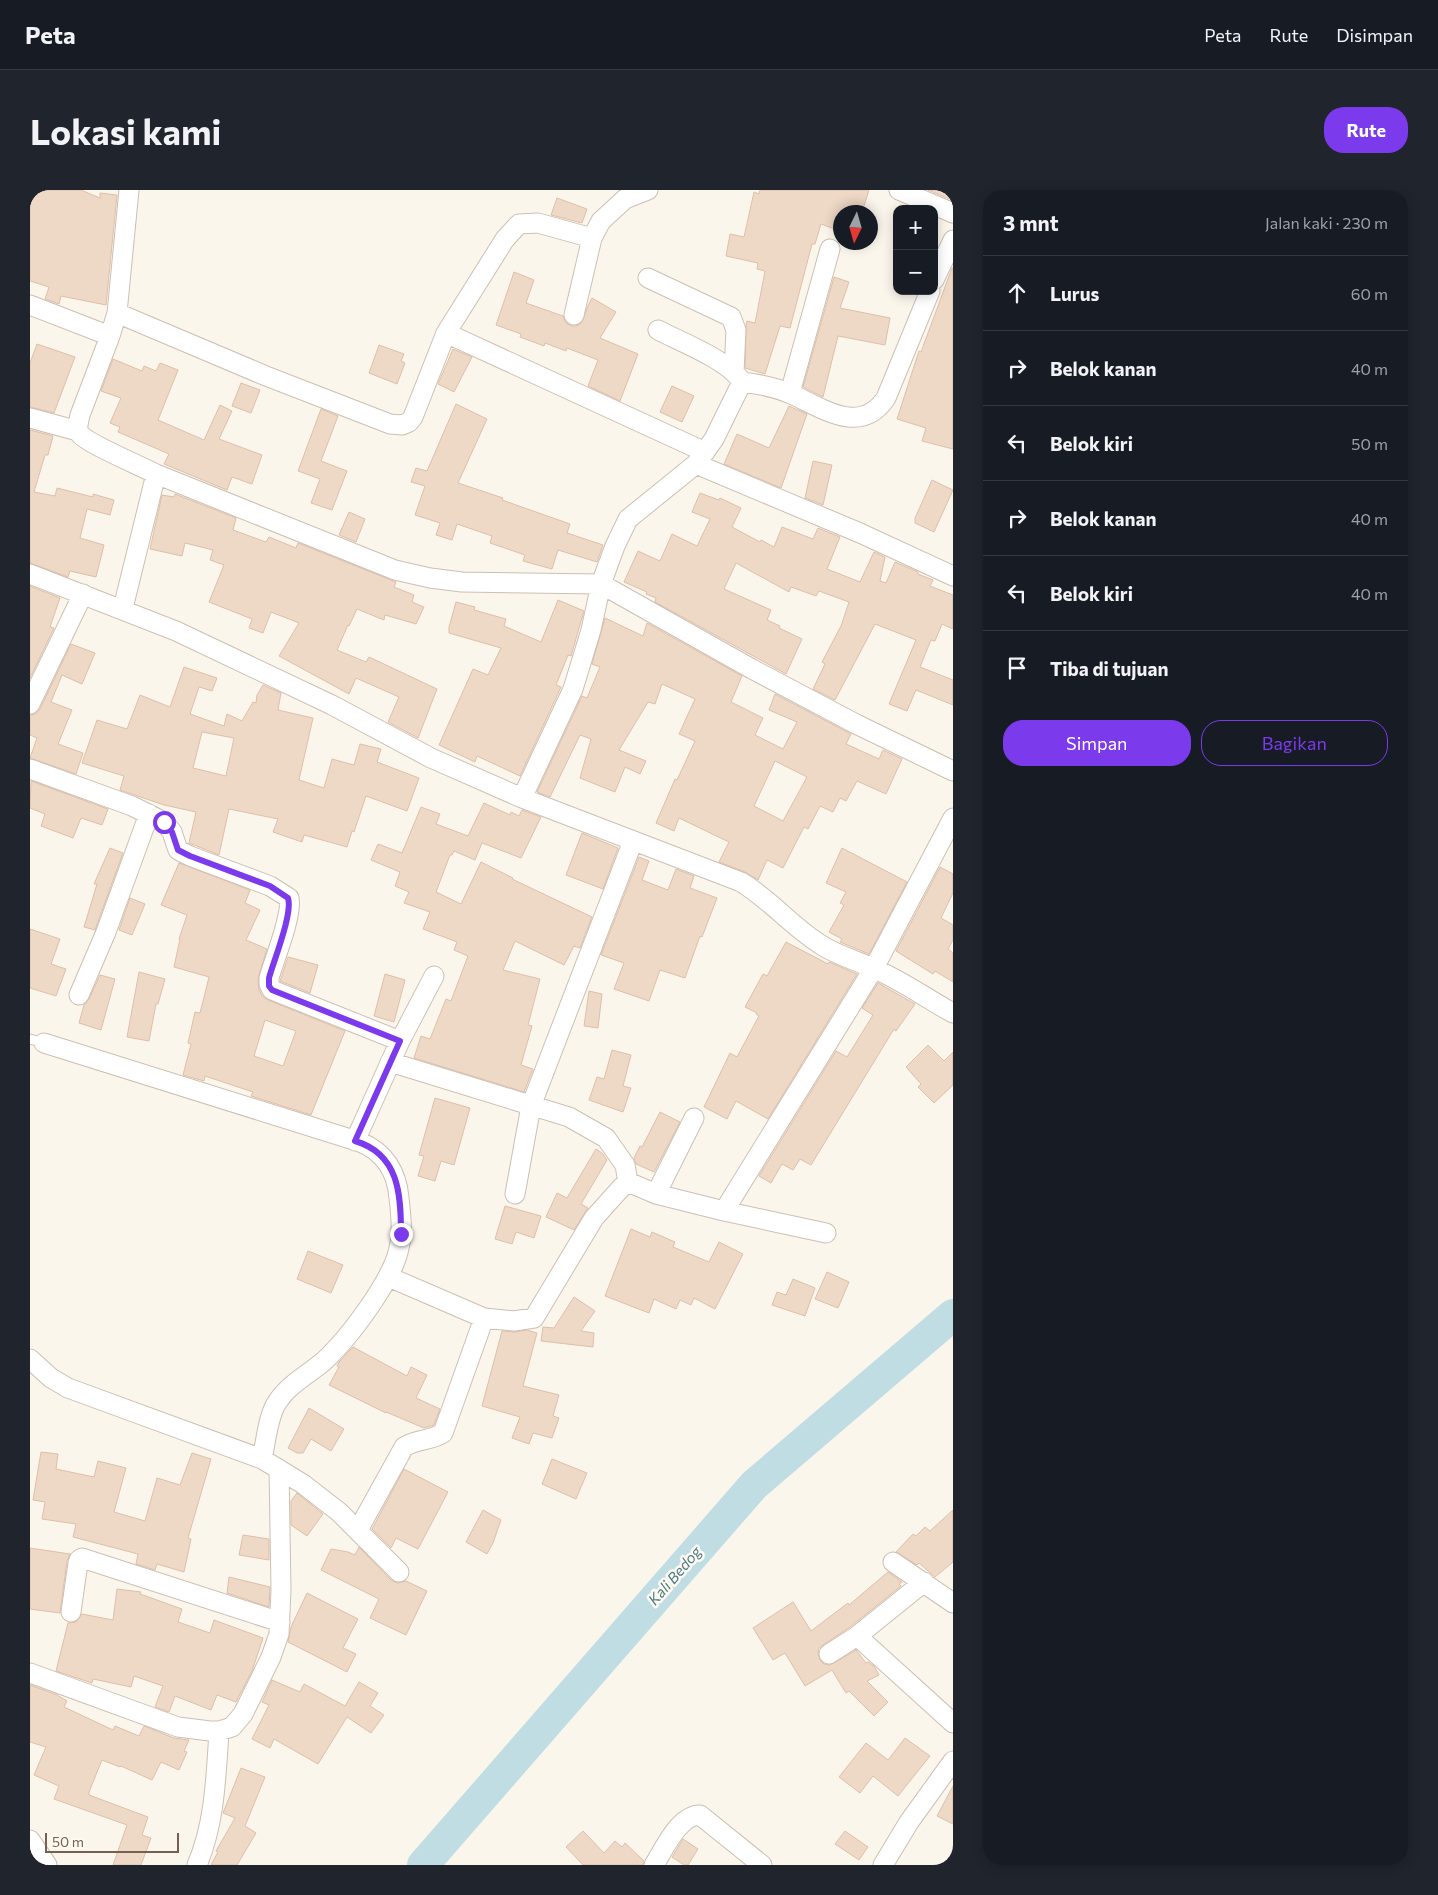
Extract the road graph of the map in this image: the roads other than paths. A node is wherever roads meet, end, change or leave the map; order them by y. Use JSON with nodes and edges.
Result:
{"nodes":[{"id":1,"x":129,"y":190,"type":"edge"},
{"id":2,"x":648,"y":190,"type":"edge"},
{"id":3,"x":899,"y":190,"type":"edge"},
{"id":4,"x":953,"y":213,"type":"edge"},
{"id":5,"x":592,"y":238,"type":"junction"},
{"id":6,"x":953,"y":240,"type":"edge"},
{"id":7,"x":830,"y":249,"type":"dead end"},
{"id":8,"x":942,"y":276,"type":"edge"},
{"id":9,"x":648,"y":278,"type":"dead end"},
{"id":10,"x":928,"y":295,"type":"edge"},
{"id":11,"x":30,"y":305,"type":"edge"},
{"id":12,"x":117,"y":313,"type":"junction"},
{"id":13,"x":574,"y":314,"type":"dead end"},
{"id":14,"x":658,"y":330,"type":"dead end"},
{"id":15,"x":446,"y":333,"type":"junction"},
{"id":16,"x":110,"y":336,"type":"junction"},
{"id":17,"x":738,"y":377,"type":"junction"},
{"id":18,"x":790,"y":393,"type":"junction"},
{"id":19,"x":30,"y":418,"type":"edge"},
{"id":20,"x":78,"y":431,"type":"junction"},
{"id":21,"x":701,"y":458,"type":"junction"},
{"id":22,"x":156,"y":474,"type":"junction"},
{"id":23,"x":30,"y":574,"type":"edge"},
{"id":24,"x":953,"y":576,"type":"edge"},
{"id":25,"x":601,"y":584,"type":"junction"},
{"id":26,"x":83,"y":594,"type":"junction"},
{"id":27,"x":123,"y":608,"type":"junction"},
{"id":28,"x":30,"y":704,"type":"edge"},
{"id":29,"x":30,"y":769,"type":"edge"},
{"id":30,"x":953,"y":771,"type":"edge"},
{"id":31,"x":522,"y":798,"type":"junction"},
{"id":32,"x":149,"y":814,"type":"junction"},
{"id":33,"x":953,"y":818,"type":"edge"},
{"id":34,"x":633,"y":841,"type":"junction"},
{"id":35,"x":874,"y":968,"type":"junction"},
{"id":36,"x":434,"y":976,"type":"dead end"},
{"id":37,"x":79,"y":995,"type":"dead end"},
{"id":38,"x":953,"y":1013,"type":"edge"},
{"id":39,"x":37,"y":1041,"type":"edge"},
{"id":40,"x":400,"y":1041,"type":"junction"},
{"id":41,"x":390,"y":1062,"type":"junction"},
{"id":42,"x":531,"y":1106,"type":"junction"},
{"id":43,"x":694,"y":1118,"type":"dead end"},
{"id":44,"x":355,"y":1141,"type":"junction"},
{"id":45,"x":628,"y":1182,"type":"junction"},
{"id":46,"x":515,"y":1194,"type":"dead end"},
{"id":47,"x":656,"y":1194,"type":"junction"},
{"id":48,"x":724,"y":1211,"type":"junction"},
{"id":49,"x":826,"y":1233,"type":"dead end"},
{"id":50,"x":388,"y":1277,"type":"junction"},
{"id":51,"x":484,"y":1318,"type":"junction"},
{"id":52,"x":30,"y":1359,"type":"edge"},
{"id":53,"x":262,"y":1459,"type":"junction"},
{"id":54,"x":279,"y":1469,"type":"junction"},
{"id":55,"x":358,"y":1530,"type":"junction"},
{"id":56,"x":893,"y":1562,"type":"dead end"},
{"id":57,"x":399,"y":1572,"type":"dead end"},
{"id":58,"x":924,"y":1582,"type":"junction"},
{"id":59,"x":953,"y":1603,"type":"edge"},
{"id":60,"x":71,"y":1612,"type":"dead end"},
{"id":61,"x":280,"y":1622,"type":"junction"},
{"id":62,"x":858,"y":1636,"type":"junction"},
{"id":63,"x":830,"y":1654,"type":"dead end"},
{"id":64,"x":30,"y":1673,"type":"edge"},
{"id":65,"x":953,"y":1723,"type":"edge"},
{"id":66,"x":219,"y":1731,"type":"junction"},
{"id":67,"x":953,"y":1761,"type":"edge"},
{"id":68,"x":30,"y":1840,"type":"edge"},
{"id":69,"x":47,"y":1865,"type":"edge"},
{"id":70,"x":197,"y":1865,"type":"edge"},
{"id":71,"x":654,"y":1865,"type":"edge"},
{"id":72,"x":762,"y":1865,"type":"edge"},
{"id":73,"x":883,"y":1865,"type":"edge"}],
"edges":[{"from":1,"to":12,"type":"street"},
{"from":2,"to":5,"type":"street"},
{"from":3,"to":4,"type":"street"},
{"from":5,"to":13,"type":"street"},
{"from":5,"to":15,"type":"street"},
{"from":6,"to":8,"type":"street"},
{"from":7,"to":18,"type":"street"},
{"from":9,"to":17,"type":"street"},
{"from":10,"to":18,"type":"street"},
{"from":11,"to":16,"type":"street"},
{"from":12,"to":15,"type":"street"},
{"from":12,"to":16,"type":"street"},
{"from":14,"to":17,"type":"street"},
{"from":15,"to":21,"type":"street"},
{"from":16,"to":20,"type":"street"},
{"from":17,"to":18,"type":"street"},
{"from":17,"to":21,"type":"street"},
{"from":19,"to":20,"type":"street"},
{"from":20,"to":22,"type":"street"},
{"from":21,"to":24,"type":"street"},
{"from":21,"to":25,"type":"street"},
{"from":22,"to":25,"type":"street"},
{"from":22,"to":27,"type":"street"},
{"from":23,"to":26,"type":"street"},
{"from":25,"to":30,"type":"street"},
{"from":25,"to":31,"type":"street"},
{"from":26,"to":27,"type":"street"},
{"from":26,"to":28,"type":"street"},
{"from":27,"to":31,"type":"street"},
{"from":29,"to":32,"type":"street"},
{"from":31,"to":34,"type":"street"},
{"from":32,"to":37,"type":"street"},
{"from":32,"to":40,"type":"street"},
{"from":33,"to":35,"type":"street"},
{"from":34,"to":35,"type":"street"},
{"from":34,"to":42,"type":"street"},
{"from":35,"to":38,"type":"street"},
{"from":35,"to":48,"type":"street"},
{"from":36,"to":40,"type":"street"},
{"from":39,"to":44,"type":"street"},
{"from":40,"to":41,"type":"street"},
{"from":41,"to":42,"type":"street"},
{"from":41,"to":44,"type":"street"},
{"from":42,"to":45,"type":"street"},
{"from":42,"to":46,"type":"street"},
{"from":43,"to":47,"type":"street"},
{"from":44,"to":50,"type":"street"},
{"from":45,"to":47,"type":"street"},
{"from":45,"to":51,"type":"street"},
{"from":47,"to":48,"type":"street"},
{"from":48,"to":49,"type":"street"},
{"from":50,"to":51,"type":"street"},
{"from":50,"to":53,"type":"street"},
{"from":51,"to":55,"type":"street"},
{"from":52,"to":53,"type":"street"},
{"from":53,"to":54,"type":"street"},
{"from":54,"to":55,"type":"street"},
{"from":54,"to":61,"type":"street"},
{"from":55,"to":57,"type":"street"},
{"from":56,"to":58,"type":"street"},
{"from":58,"to":59,"type":"street"},
{"from":58,"to":62,"type":"street"},
{"from":60,"to":61,"type":"street"},
{"from":61,"to":66,"type":"street"},
{"from":62,"to":63,"type":"street"},
{"from":62,"to":65,"type":"street"},
{"from":64,"to":66,"type":"street"},
{"from":66,"to":70,"type":"street"},
{"from":67,"to":73,"type":"street"},
{"from":68,"to":69,"type":"street"},
{"from":71,"to":72,"type":"street"}]}
